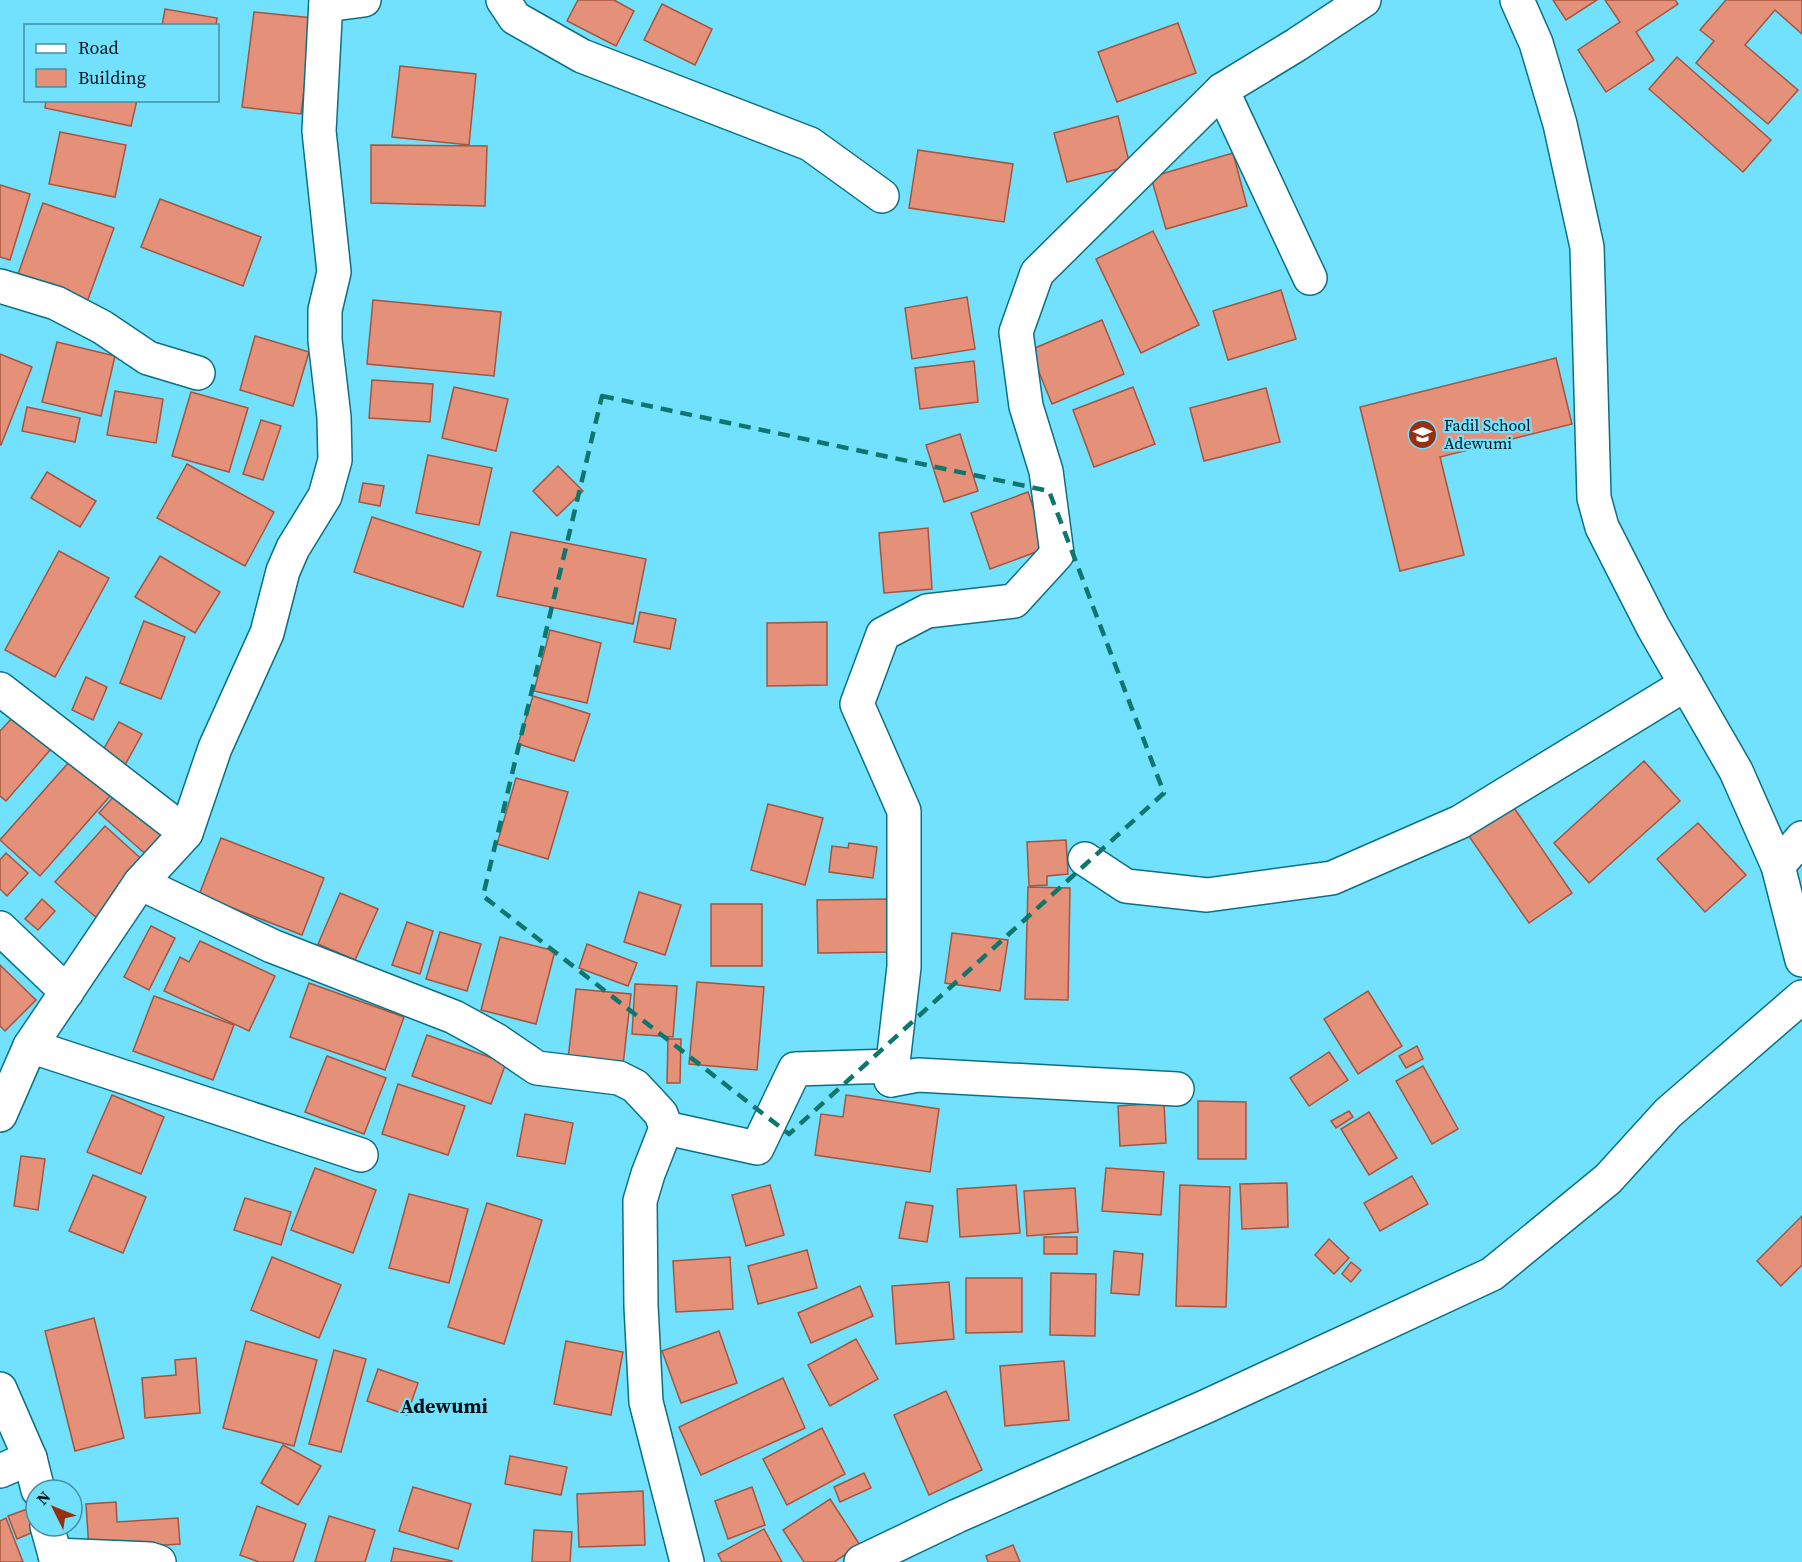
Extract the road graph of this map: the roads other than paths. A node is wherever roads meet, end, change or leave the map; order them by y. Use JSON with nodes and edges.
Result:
{"nodes":[{"id":1,"x":364,"y":0,"type":"edge"},
{"id":2,"x":503,"y":0,"type":"edge"},
{"id":3,"x":1364,"y":0,"type":"edge"},
{"id":4,"x":1517,"y":0,"type":"edge"},
{"id":5,"x":326,"y":2,"type":"edge"},
{"id":6,"x":1222,"y":90,"type":"junction"},
{"id":7,"x":882,"y":196,"type":"dead end"},
{"id":8,"x":1310,"y":278,"type":"dead end"},
{"id":9,"x":0,"y":286,"type":"edge"},
{"id":10,"x":198,"y":373,"type":"dead end"},
{"id":11,"x":1686,"y":684,"type":"junction"},
{"id":12,"x":0,"y":689,"type":"edge"},
{"id":13,"x":186,"y":833,"type":"junction"},
{"id":14,"x":1802,"y":838,"type":"edge"},
{"id":15,"x":1085,"y":859,"type":"dead end"},
{"id":16,"x":1778,"y":866,"type":"junction"},
{"id":17,"x":140,"y":883,"type":"junction"},
{"id":18,"x":0,"y":928,"type":"edge"},
{"id":19,"x":1802,"y":960,"type":"edge"},
{"id":20,"x":67,"y":992,"type":"junction"},
{"id":21,"x":1802,"y":997,"type":"edge"},
{"id":22,"x":30,"y":1046,"type":"junction"},
{"id":23,"x":891,"y":1080,"type":"junction"},
{"id":24,"x":1177,"y":1089,"type":"dead end"},
{"id":25,"x":0,"y":1115,"type":"edge"},
{"id":26,"x":666,"y":1128,"type":"junction"},
{"id":27,"x":361,"y":1155,"type":"dead end"},
{"id":28,"x":0,"y":1389,"type":"edge"},
{"id":29,"x":30,"y":1458,"type":"junction"},
{"id":30,"x":0,"y":1471,"type":"edge"},
{"id":31,"x":35,"y":1478,"type":"edge"},
{"id":32,"x":53,"y":1548,"type":"edge"},
{"id":33,"x":159,"y":1562,"type":"edge"},
{"id":34,"x":687,"y":1562,"type":"edge"},
{"id":35,"x":861,"y":1562,"type":"edge"}],
"edges":[{"from":1,"to":5,"type":"street"},
{"from":2,"to":7,"type":"street"},
{"from":3,"to":6,"type":"street"},
{"from":4,"to":11,"type":"street"},
{"from":5,"to":13,"type":"street"},
{"from":6,"to":8,"type":"street"},
{"from":6,"to":23,"type":"street"},
{"from":9,"to":10,"type":"street"},
{"from":11,"to":15,"type":"street"},
{"from":11,"to":16,"type":"street"},
{"from":12,"to":13,"type":"street"},
{"from":13,"to":17,"type":"street"},
{"from":14,"to":16,"type":"street"},
{"from":16,"to":19,"type":"street"},
{"from":17,"to":20,"type":"street"},
{"from":17,"to":26,"type":"street"},
{"from":18,"to":20,"type":"street"},
{"from":20,"to":22,"type":"street"},
{"from":21,"to":35,"type":"street"},
{"from":22,"to":25,"type":"street"},
{"from":22,"to":27,"type":"street"},
{"from":23,"to":24,"type":"street"},
{"from":23,"to":26,"type":"street"},
{"from":26,"to":34,"type":"street"},
{"from":28,"to":29,"type":"street"},
{"from":29,"to":30,"type":"street"},
{"from":29,"to":31,"type":"street"},
{"from":32,"to":33,"type":"street"}]}
